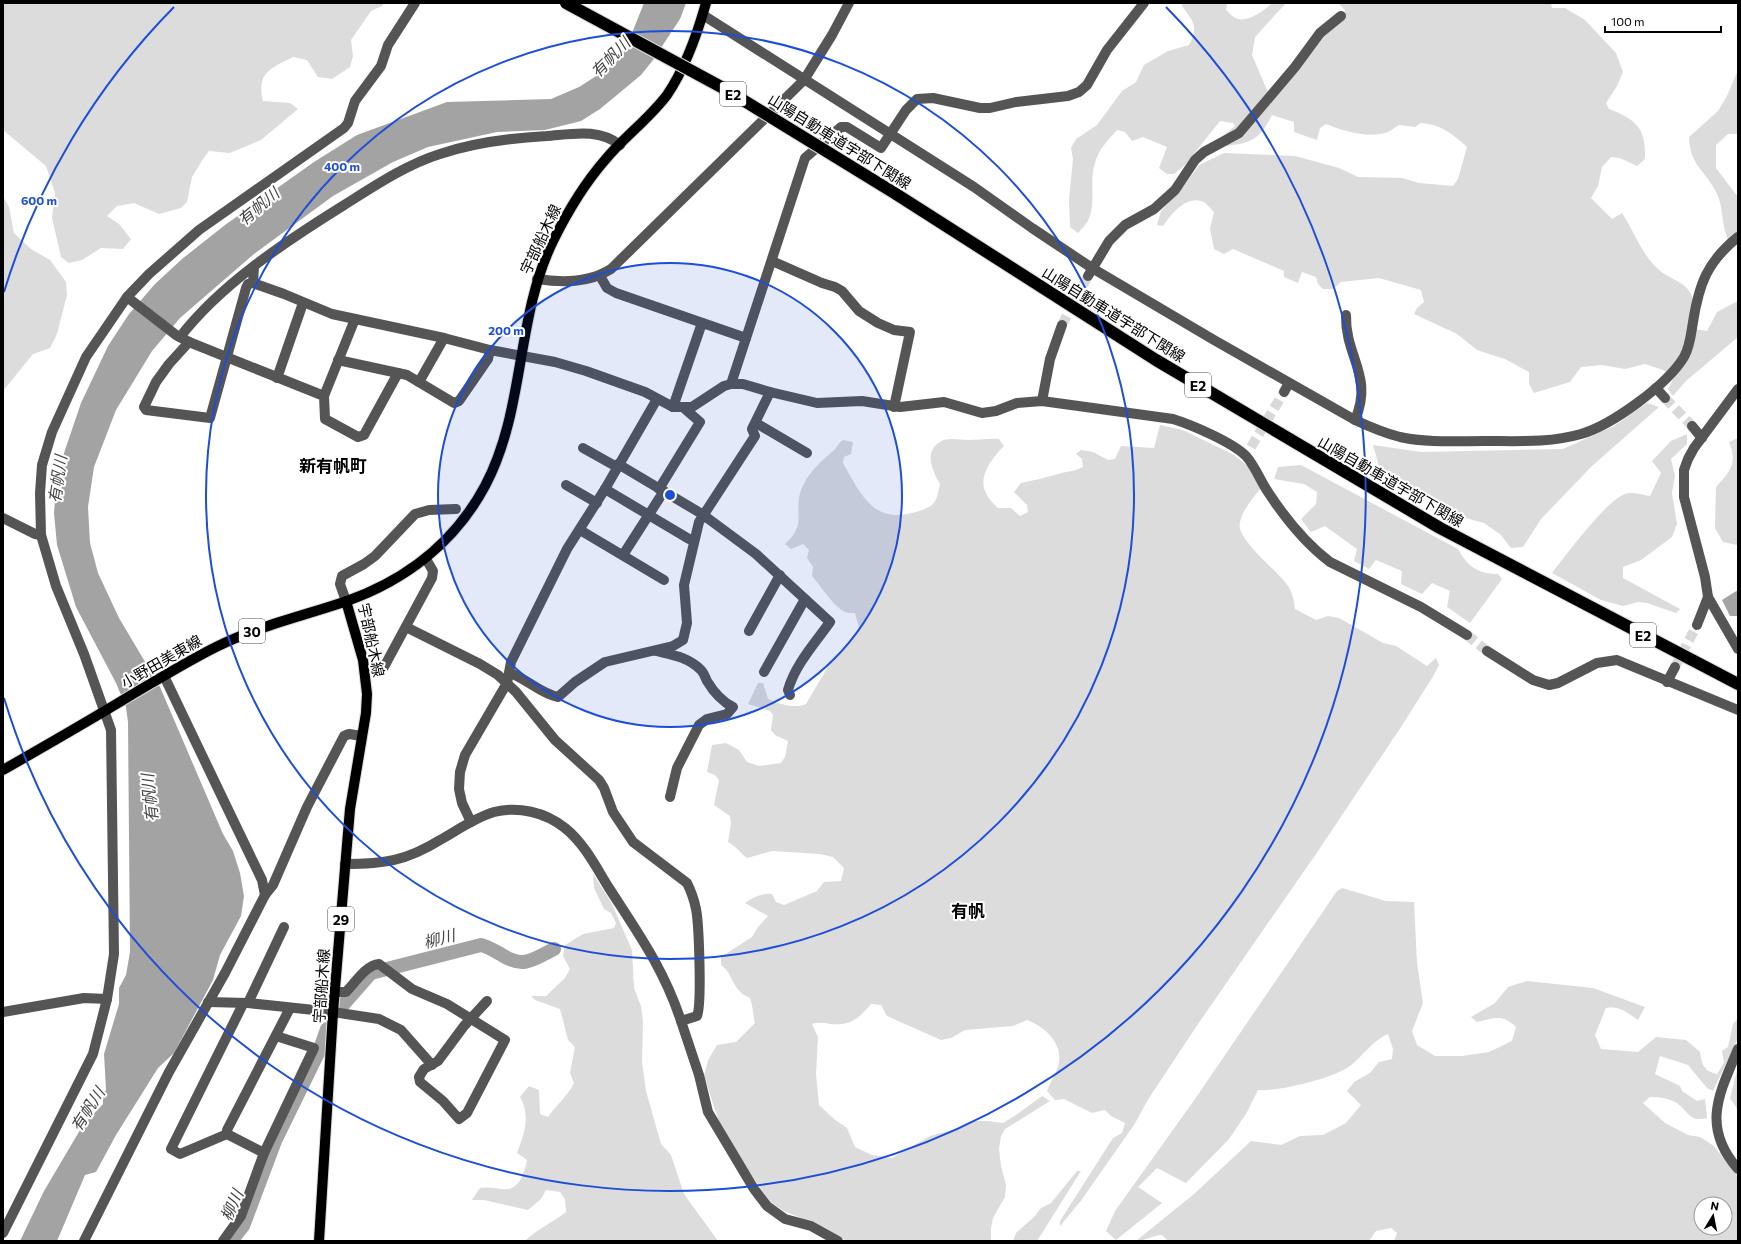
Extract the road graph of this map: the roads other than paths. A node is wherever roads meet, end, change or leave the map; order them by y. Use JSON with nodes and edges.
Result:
{"nodes":[{"id":1,"x":415,"y":3,"type":"edge"},
{"id":2,"x":566,"y":3,"type":"edge"},
{"id":3,"x":706,"y":3,"type":"edge"},
{"id":4,"x":849,"y":3,"type":"edge"},
{"id":5,"x":1144,"y":3,"type":"edge"},
{"id":6,"x":703,"y":15,"type":"junction"},
{"id":7,"x":1341,"y":16,"type":"dead end"},
{"id":8,"x":804,"y":80,"type":"junction"},
{"id":9,"x":892,"y":134,"type":"junction"},
{"id":10,"x":620,"y":145,"type":"junction"},
{"id":11,"x":1738,"y":237,"type":"edge"},
{"id":12,"x":772,"y":261,"type":"junction"},
{"id":13,"x":254,"y":267,"type":"junction"},
{"id":14,"x":1090,"y":272,"type":"junction"},
{"id":15,"x":600,"y":276,"type":"junction"},
{"id":16,"x":537,"y":279,"type":"junction"},
{"id":17,"x":253,"y":283,"type":"junction"},
{"id":18,"x":128,"y":298,"type":"junction"},
{"id":19,"x":303,"y":303,"type":"junction"},
{"id":20,"x":1346,"y":315,"type":"dead end"},
{"id":21,"x":355,"y":319,"type":"junction"},
{"id":22,"x":702,"y":323,"type":"junction"},
{"id":23,"x":1062,"y":325,"type":"tunnel mouth"},
{"id":24,"x":182,"y":338,"type":"junction"},
{"id":25,"x":444,"y":338,"type":"junction"},
{"id":26,"x":746,"y":338,"type":"junction"},
{"id":27,"x":490,"y":350,"type":"junction"},
{"id":28,"x":521,"y":356,"type":"junction"},
{"id":29,"x":228,"y":358,"type":"junction"},
{"id":30,"x":338,"y":360,"type":"junction"},
{"id":31,"x":398,"y":373,"type":"junction"},
{"id":32,"x":277,"y":378,"type":"junction"},
{"id":33,"x":419,"y":382,"type":"junction"},
{"id":34,"x":732,"y":384,"type":"junction"},
{"id":35,"x":1656,"y":388,"type":"junction"},
{"id":36,"x":1738,"y":389,"type":"edge"},
{"id":37,"x":770,"y":392,"type":"junction"},
{"id":38,"x":324,"y":396,"type":"junction"},
{"id":39,"x":1665,"y":398,"type":"tunnel mouth"},
{"id":40,"x":657,"y":399,"type":"junction"},
{"id":41,"x":1042,"y":401,"type":"junction"},
{"id":42,"x":674,"y":407,"type":"junction"},
{"id":43,"x":894,"y":407,"type":"junction"},
{"id":44,"x":685,"y":409,"type":"junction"},
{"id":45,"x":1355,"y":420,"type":"junction"},
{"id":46,"x":756,"y":423,"type":"junction"},
{"id":47,"x":1692,"y":426,"type":"tunnel mouth"},
{"id":48,"x":1702,"y":438,"type":"junction"},
{"id":49,"x":583,"y":448,"type":"dead end"},
{"id":50,"x":807,"y":453,"type":"dead end"},
{"id":51,"x":617,"y":466,"type":"junction"},
{"id":52,"x":566,"y":485,"type":"dead end"},
{"id":53,"x":605,"y":489,"type":"junction"},
{"id":54,"x":662,"y":490,"type":"junction"},
{"id":55,"x":597,"y":503,"type":"junction"},
{"id":56,"x":456,"y":509,"type":"dead end"},
{"id":57,"x":648,"y":514,"type":"junction"},
{"id":58,"x":702,"y":514,"type":"junction"},
{"id":59,"x":3,"y":518,"type":"edge"},
{"id":60,"x":580,"y":530,"type":"junction"},
{"id":61,"x":41,"y":535,"type":"junction"},
{"id":62,"x":689,"y":539,"type":"dead end"},
{"id":63,"x":623,"y":555,"type":"junction"},
{"id":64,"x":426,"y":559,"type":"junction"},
{"id":65,"x":780,"y":575,"type":"junction"},
{"id":66,"x":664,"y":580,"type":"dead end"},
{"id":67,"x":1708,"y":597,"type":"junction"},
{"id":68,"x":805,"y":598,"type":"junction"},
{"id":69,"x":346,"y":601,"type":"junction"},
{"id":70,"x":1697,"y":625,"type":"tunnel mouth"},
{"id":71,"x":406,"y":627,"type":"junction"},
{"id":72,"x":749,"y":631,"type":"dead end"},
{"id":73,"x":1467,"y":636,"type":"tunnel mouth"},
{"id":74,"x":1738,"y":649,"type":"edge"},
{"id":75,"x":656,"y":650,"type":"junction"},
{"id":76,"x":1487,"y":651,"type":"tunnel mouth"},
{"id":77,"x":384,"y":667,"type":"dead end"},
{"id":78,"x":1675,"y":667,"type":"tunnel mouth"},
{"id":79,"x":764,"y":672,"type":"dead end"},
{"id":80,"x":164,"y":676,"type":"junction"},
{"id":81,"x":508,"y":678,"type":"junction"},
{"id":82,"x":1667,"y":682,"type":"junction"},
{"id":83,"x":1738,"y":684,"type":"edge"},
{"id":84,"x":790,"y":695,"type":"dead end"},
{"id":85,"x":107,"y":710,"type":"junction"},
{"id":86,"x":1738,"y":710,"type":"edge"},
{"id":87,"x":362,"y":736,"type":"junction"},
{"id":88,"x":3,"y":770,"type":"edge"},
{"id":89,"x":670,"y":797,"type":"dead end"},
{"id":90,"x":471,"y":822,"type":"junction"},
{"id":91,"x":345,"y":864,"type":"junction"},
{"id":92,"x":265,"y":895,"type":"junction"},
{"id":93,"x":284,"y":927,"type":"dead end"},
{"id":94,"x":335,"y":992,"type":"junction"},
{"id":95,"x":107,"y":999,"type":"junction"},
{"id":96,"x":487,"y":1001,"type":"dead end"},
{"id":97,"x":208,"y":1002,"type":"junction"},
{"id":98,"x":246,"y":1003,"type":"junction"},
{"id":99,"x":290,"y":1008,"type":"junction"},
{"id":100,"x":3,"y":1012,"type":"edge"},
{"id":101,"x":334,"y":1012,"type":"junction"},
{"id":102,"x":471,"y":1018,"type":"junction"},
{"id":103,"x":681,"y":1021,"type":"junction"},
{"id":104,"x":276,"y":1036,"type":"junction"},
{"id":105,"x":1738,"y":1049,"type":"edge"},
{"id":106,"x":432,"y":1065,"type":"junction"},
{"id":107,"x":227,"y":1134,"type":"junction"},
{"id":108,"x":264,"y":1153,"type":"junction"},
{"id":109,"x":1738,"y":1169,"type":"edge"},
{"id":110,"x":3,"y":1233,"type":"edge"},
{"id":111,"x":84,"y":1241,"type":"edge"},
{"id":112,"x":223,"y":1241,"type":"edge"},
{"id":113,"x":319,"y":1241,"type":"edge"},
{"id":114,"x":838,"y":1241,"type":"edge"}],
"edges":[{"from":1,"to":18,"type":"street"},
{"from":2,"to":83,"type":"highway","name":"山陽自動車道宇部下関線","number":"E2","bridge":true},
{"from":3,"to":6,"type":"main road","name":"宇部船木線"},
{"from":4,"to":8,"type":"street"},
{"from":5,"to":9,"type":"street"},
{"from":6,"to":8,"type":"street"},
{"from":6,"to":10,"type":"main road","name":"宇部船木線"},
{"from":7,"to":14,"type":"street"},
{"from":8,"to":9,"type":"street"},
{"from":8,"to":15,"type":"street"},
{"from":9,"to":12,"type":"street"},
{"from":9,"to":14,"type":"street"},
{"from":10,"to":13,"type":"street"},
{"from":10,"to":16,"type":"main road","name":"宇部船木線"},
{"from":11,"to":35,"type":"street"},
{"from":12,"to":26,"type":"street"},
{"from":12,"to":43,"type":"street"},
{"from":13,"to":17,"type":"street"},
{"from":13,"to":24,"type":"street"},
{"from":14,"to":45,"type":"street"},
{"from":15,"to":16,"type":"street"},
{"from":15,"to":22,"type":"street"},
{"from":16,"to":28,"type":"main road","name":"宇部船木線"},
{"from":17,"to":19,"type":"street"},
{"from":17,"to":29,"type":"street"},
{"from":18,"to":24,"type":"street"},
{"from":18,"to":61,"type":"street"},
{"from":19,"to":21,"type":"street"},
{"from":19,"to":32,"type":"street"},
{"from":20,"to":45,"type":"street"},
{"from":21,"to":25,"type":"street"},
{"from":21,"to":30,"type":"street"},
{"from":22,"to":26,"type":"street"},
{"from":22,"to":42,"type":"street"},
{"from":23,"to":41,"type":"street"},
{"from":24,"to":29,"type":"street"},
{"from":24,"to":29,"type":"street"},
{"from":25,"to":27,"type":"street"},
{"from":25,"to":33,"type":"street"},
{"from":26,"to":34,"type":"street"},
{"from":27,"to":28,"type":"street"},
{"from":27,"to":33,"type":"street"},
{"from":28,"to":40,"type":"street"},
{"from":28,"to":64,"type":"main road","name":"宇部船木線"},
{"from":29,"to":32,"type":"street"},
{"from":30,"to":31,"type":"street"},
{"from":30,"to":38,"type":"street"},
{"from":31,"to":33,"type":"street"},
{"from":31,"to":38,"type":"street"},
{"from":32,"to":38,"type":"street"},
{"from":34,"to":37,"type":"street"},
{"from":34,"to":44,"type":"street"},
{"from":35,"to":39,"type":"street"},
{"from":35,"to":45,"type":"street"},
{"from":36,"to":48,"type":"street"},
{"from":37,"to":43,"type":"street"},
{"from":37,"to":46,"type":"street"},
{"from":40,"to":42,"type":"street"},
{"from":40,"to":51,"type":"street"},
{"from":41,"to":43,"type":"street"},
{"from":41,"to":73,"type":"street"},
{"from":42,"to":44,"type":"street"},
{"from":44,"to":54,"type":"street"},
{"from":46,"to":50,"type":"street"},
{"from":46,"to":58,"type":"street"},
{"from":47,"to":48,"type":"street"},
{"from":48,"to":67,"type":"street"},
{"from":49,"to":51,"type":"street"},
{"from":51,"to":53,"type":"street"},
{"from":51,"to":54,"type":"street"},
{"from":52,"to":55,"type":"street"},
{"from":53,"to":55,"type":"street"},
{"from":53,"to":57,"type":"street"},
{"from":54,"to":57,"type":"street"},
{"from":54,"to":58,"type":"street"},
{"from":55,"to":60,"type":"street"},
{"from":56,"to":69,"type":"street"},
{"from":57,"to":62,"type":"street"},
{"from":57,"to":63,"type":"street"},
{"from":58,"to":65,"type":"street"},
{"from":58,"to":75,"type":"street"},
{"from":59,"to":61,"type":"street"},
{"from":60,"to":63,"type":"street"},
{"from":60,"to":81,"type":"street"},
{"from":61,"to":85,"type":"street"},
{"from":63,"to":66,"type":"street"},
{"from":64,"to":69,"type":"main road","name":"宇部船木線"},
{"from":64,"to":71,"type":"street"},
{"from":65,"to":68,"type":"street"},
{"from":65,"to":72,"type":"street"},
{"from":67,"to":70,"type":"street"},
{"from":67,"to":74,"type":"street"},
{"from":68,"to":79,"type":"street"},
{"from":68,"to":84,"type":"street"},
{"from":69,"to":80,"type":"main road","name":"小野田美東線","number":"30"},
{"from":69,"to":87,"type":"main road","name":"宇部船木線","number":"29"},
{"from":71,"to":77,"type":"street"},
{"from":71,"to":81,"type":"street"},
{"from":75,"to":81,"type":"street"},
{"from":75,"to":89,"type":"street"},
{"from":76,"to":82,"type":"street"},
{"from":78,"to":82,"type":"street"},
{"from":80,"to":85,"type":"main road","name":"小野田美東線","number":"30"},
{"from":80,"to":92,"type":"street"},
{"from":81,"to":90,"type":"street"},
{"from":81,"to":103,"type":"street"},
{"from":82,"to":86,"type":"street"},
{"from":85,"to":88,"type":"main road","name":"小野田美東線","number":"30"},
{"from":85,"to":95,"type":"street"},
{"from":87,"to":91,"type":"main road","name":"宇部船木線","number":"29"},
{"from":87,"to":92,"type":"street"},
{"from":90,"to":91,"type":"street"},
{"from":90,"to":103,"type":"street"},
{"from":91,"to":94,"type":"main road","name":"宇部船木線","number":"29"},
{"from":92,"to":97,"type":"street"},
{"from":93,"to":98,"type":"street"},
{"from":94,"to":101,"type":"main road","name":"宇部船木線","number":"29"},
{"from":94,"to":102,"type":"street"},
{"from":95,"to":100,"type":"street"},
{"from":95,"to":110,"type":"street"},
{"from":96,"to":102,"type":"street"},
{"from":97,"to":98,"type":"street"},
{"from":97,"to":111,"type":"street"},
{"from":98,"to":99,"type":"street"},
{"from":98,"to":107,"type":"street"},
{"from":99,"to":101,"type":"street"},
{"from":99,"to":104,"type":"street"},
{"from":101,"to":106,"type":"street"},
{"from":101,"to":113,"type":"main road","name":"宇部船木線","number":"29"},
{"from":102,"to":106,"type":"street"},
{"from":102,"to":106,"type":"street"},
{"from":103,"to":114,"type":"street"},
{"from":104,"to":107,"type":"street"},
{"from":104,"to":108,"type":"street"},
{"from":105,"to":109,"type":"street"},
{"from":107,"to":108,"type":"street"},
{"from":108,"to":112,"type":"street"}]}
